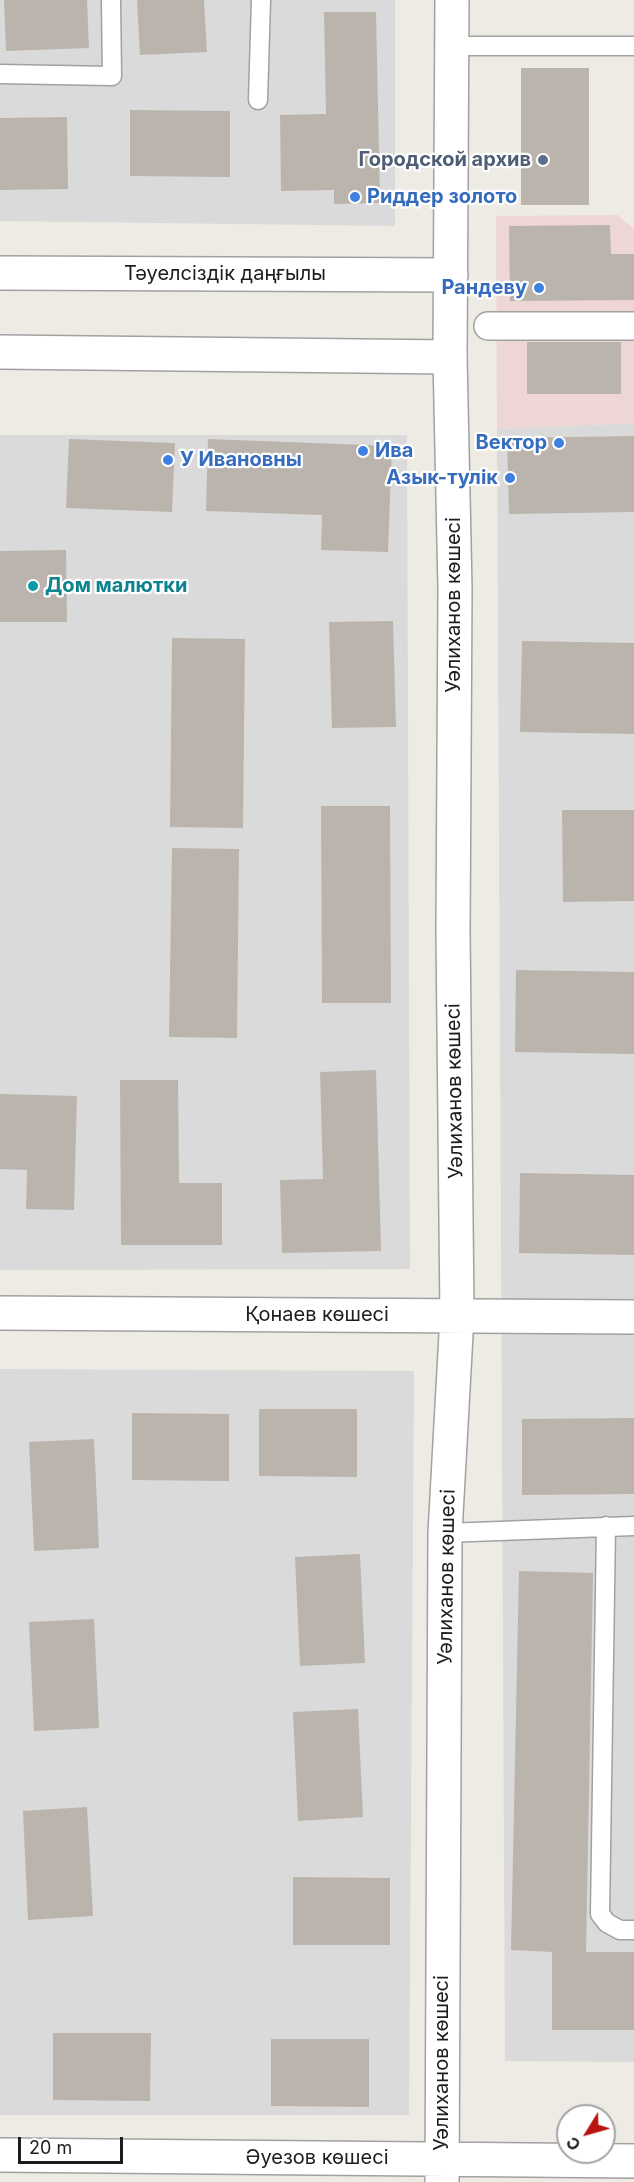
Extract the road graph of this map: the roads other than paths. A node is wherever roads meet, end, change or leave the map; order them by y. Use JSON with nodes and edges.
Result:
{"nodes":[{"id":1,"x":111,"y":0,"type":"edge"},
{"id":2,"x":261,"y":0,"type":"edge"},
{"id":3,"x":452,"y":0,"type":"edge"},
{"id":4,"x":452,"y":46,"type":"junction"},
{"id":5,"x":634,"y":46,"type":"edge"},
{"id":6,"x":0,"y":74,"type":"edge"},
{"id":7,"x":258,"y":100,"type":"dead end"},
{"id":8,"x":0,"y":273,"type":"edge"},
{"id":9,"x":451,"y":275,"type":"junction"},
{"id":10,"x":488,"y":326,"type":"dead end"},
{"id":11,"x":634,"y":326,"type":"edge"},
{"id":12,"x":0,"y":352,"type":"edge"},
{"id":13,"x":450,"y":357,"type":"junction"},
{"id":14,"x":0,"y":1313,"type":"edge"},
{"id":15,"x":457,"y":1316,"type":"junction"},
{"id":16,"x":634,"y":1317,"type":"edge"},
{"id":17,"x":606,"y":1526,"type":"junction"},
{"id":18,"x":634,"y":1526,"type":"edge"},
{"id":19,"x":446,"y":1533,"type":"junction"},
{"id":20,"x":634,"y":1930,"type":"edge"},
{"id":21,"x":0,"y":2155,"type":"edge"},
{"id":22,"x":634,"y":2161,"type":"edge"},
{"id":23,"x":442,"y":2171,"type":"edge"}],
"edges":[{"from":1,"to":6,"type":"lane"},
{"from":2,"to":7,"type":"lane"},
{"from":3,"to":4,"type":"street","name":"Уәлиханов көшесі"},
{"from":4,"to":5,"type":"lane"},
{"from":4,"to":9,"type":"street","name":"Уәлиханов көшесі"},
{"from":8,"to":9,"type":"street","name":"Тәуелсіздік даңғылы"},
{"from":9,"to":13,"type":"street","name":"Уәлиханов көшесі"},
{"from":10,"to":11,"type":"street"},
{"from":12,"to":13,"type":"street"},
{"from":13,"to":15,"type":"street","name":"Уәлиханов көшесі"},
{"from":14,"to":15,"type":"street","name":"Қонаев көшесі"},
{"from":15,"to":16,"type":"street","name":"Қонаев көшесі"},
{"from":15,"to":19,"type":"street","name":"Уәлиханов көшесі"},
{"from":17,"to":18,"type":"lane"},
{"from":17,"to":19,"type":"lane"},
{"from":17,"to":20,"type":"lane"},
{"from":19,"to":23,"type":"street","name":"Уәлиханов көшесі"},
{"from":21,"to":23,"type":"street","name":"Әуезов көшесі"},
{"from":22,"to":23,"type":"street","name":"Әуезов көшесі"}]}
